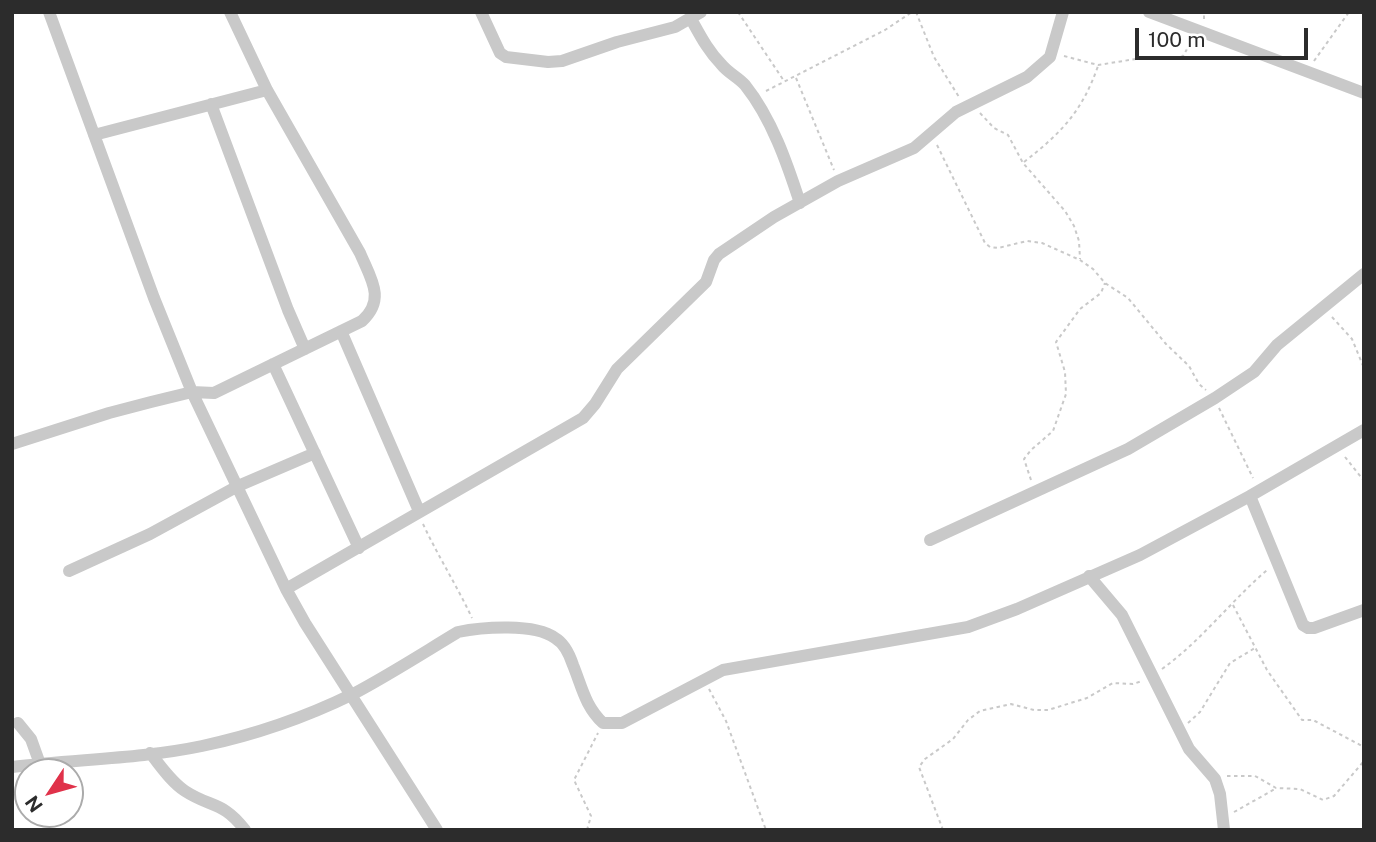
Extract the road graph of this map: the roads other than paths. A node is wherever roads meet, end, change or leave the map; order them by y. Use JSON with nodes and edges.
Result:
{"nodes":[{"id":1,"x":49,"y":12,"type":"edge"},
{"id":2,"x":230,"y":12,"type":"edge"},
{"id":3,"x":481,"y":12,"type":"edge"},
{"id":4,"x":1063,"y":12,"type":"edge"},
{"id":5,"x":1149,"y":12,"type":"edge"},
{"id":6,"x":696,"y":15,"type":"edge"},
{"id":7,"x":267,"y":90,"type":"junction"},
{"id":8,"x":1364,"y":93,"type":"edge"},
{"id":9,"x":211,"y":104,"type":"junction"},
{"id":10,"x":94,"y":135,"type":"junction"},
{"id":11,"x":800,"y":203,"type":"junction"},
{"id":12,"x":1364,"y":274,"type":"edge"},
{"id":13,"x":341,"y":331,"type":"junction"},
{"id":14,"x":305,"y":349,"type":"junction"},
{"id":15,"x":273,"y":364,"type":"junction"},
{"id":16,"x":192,"y":392,"type":"junction"},
{"id":17,"x":1364,"y":430,"type":"edge"},
{"id":18,"x":12,"y":444,"type":"edge"},
{"id":19,"x":315,"y":453,"type":"junction"},
{"id":20,"x":238,"y":486,"type":"junction"},
{"id":21,"x":1254,"y":494,"type":"junction"},
{"id":22,"x":419,"y":511,"type":"junction"},
{"id":23,"x":930,"y":540,"type":"dead end"},
{"id":24,"x":359,"y":548,"type":"junction"},
{"id":25,"x":69,"y":571,"type":"dead end"},
{"id":26,"x":1089,"y":576,"type":"junction"},
{"id":27,"x":286,"y":589,"type":"junction"},
{"id":28,"x":1364,"y":610,"type":"edge"},
{"id":29,"x":350,"y":695,"type":"junction"},
{"id":30,"x":18,"y":723,"type":"dead end"},
{"id":31,"x":150,"y":753,"type":"junction"},
{"id":32,"x":38,"y":758,"type":"edge"},
{"id":33,"x":84,"y":761,"type":"edge"},
{"id":34,"x":1223,"y":825,"type":"edge"},
{"id":35,"x":246,"y":830,"type":"edge"},
{"id":36,"x":437,"y":830,"type":"edge"}],
"edges":[{"from":1,"to":10,"type":"street"},
{"from":2,"to":7,"type":"street"},
{"from":3,"to":6,"type":"street"},
{"from":4,"to":11,"type":"street"},
{"from":5,"to":8,"type":"street"},
{"from":6,"to":11,"type":"street"},
{"from":7,"to":9,"type":"street"},
{"from":7,"to":13,"type":"street"},
{"from":9,"to":10,"type":"street"},
{"from":9,"to":14,"type":"street"},
{"from":10,"to":16,"type":"street"},
{"from":11,"to":22,"type":"street"},
{"from":12,"to":23,"type":"street"},
{"from":13,"to":14,"type":"street"},
{"from":13,"to":22,"type":"street"},
{"from":14,"to":15,"type":"street"},
{"from":15,"to":16,"type":"street"},
{"from":15,"to":19,"type":"street"},
{"from":16,"to":18,"type":"street"},
{"from":16,"to":20,"type":"street"},
{"from":17,"to":21,"type":"street"},
{"from":19,"to":20,"type":"street"},
{"from":19,"to":24,"type":"street"},
{"from":20,"to":25,"type":"street"},
{"from":20,"to":27,"type":"street"},
{"from":21,"to":26,"type":"street"},
{"from":21,"to":28,"type":"street"},
{"from":22,"to":24,"type":"street"},
{"from":24,"to":27,"type":"street"},
{"from":26,"to":29,"type":"street"},
{"from":26,"to":34,"type":"street"},
{"from":27,"to":29,"type":"street"},
{"from":29,"to":31,"type":"street"},
{"from":29,"to":36,"type":"street"},
{"from":30,"to":32,"type":"street"},
{"from":31,"to":33,"type":"street"},
{"from":31,"to":35,"type":"street"}]}
